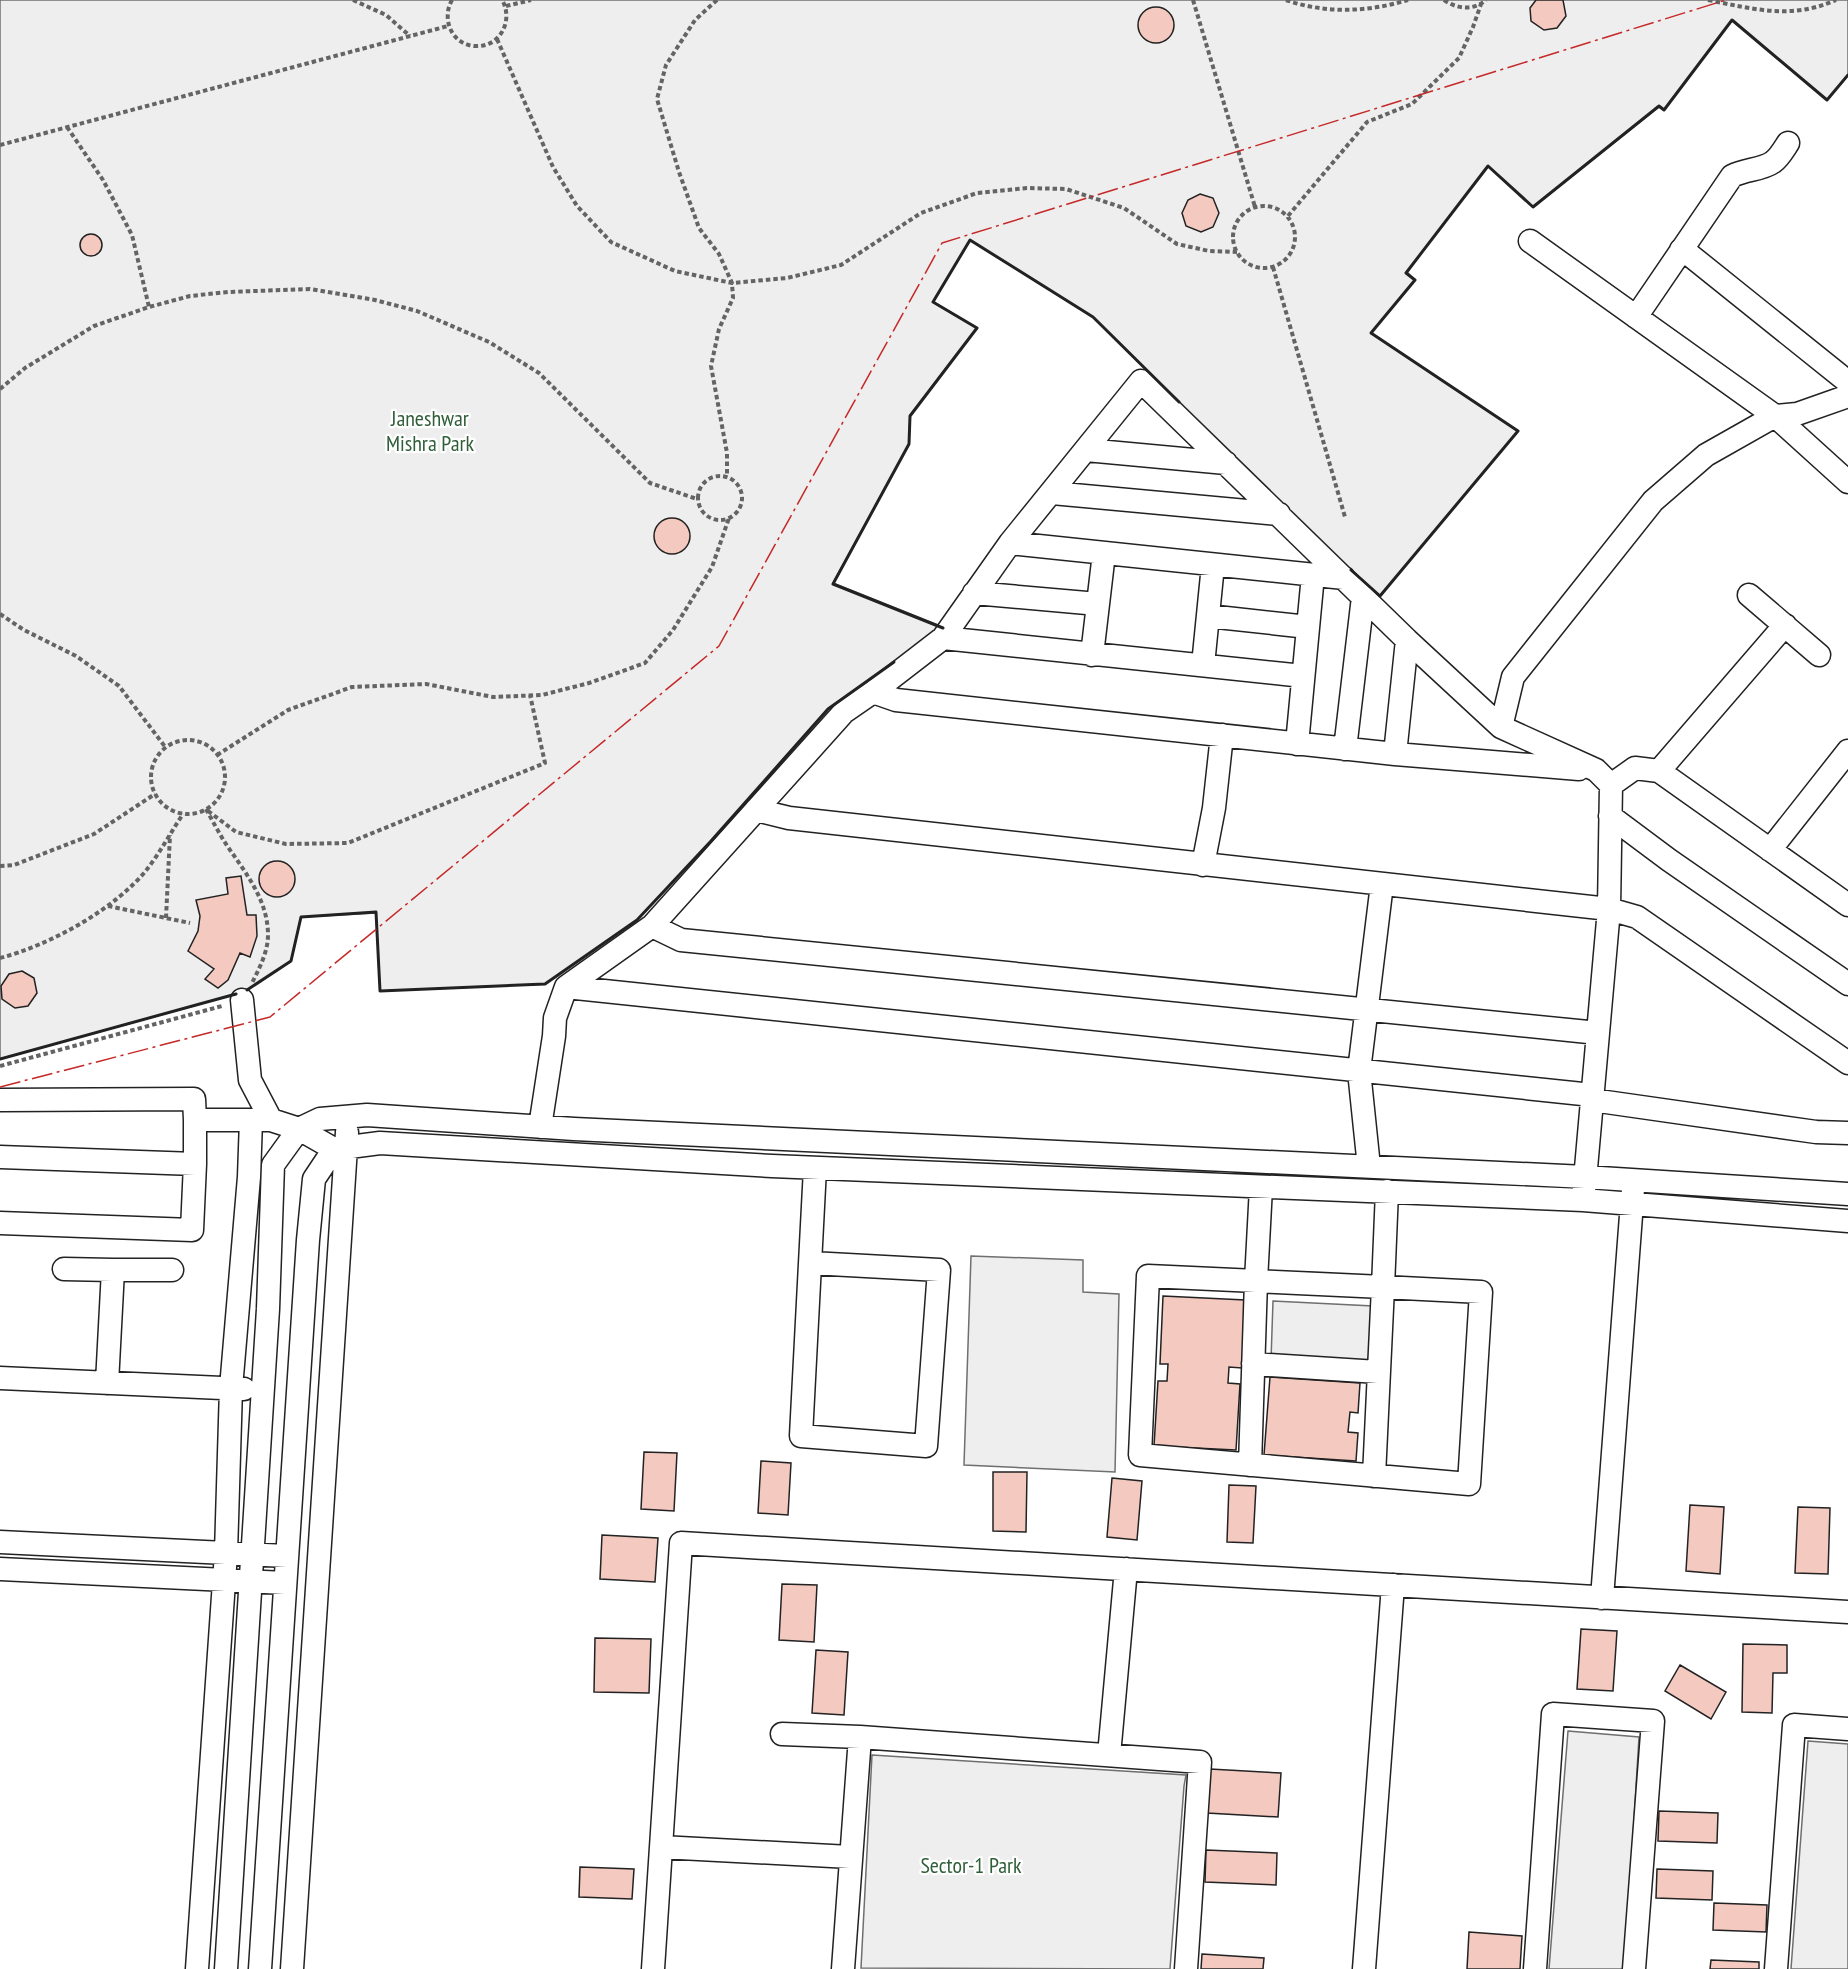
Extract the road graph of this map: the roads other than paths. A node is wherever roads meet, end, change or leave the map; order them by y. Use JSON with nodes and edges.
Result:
{"nodes":[{"id":1,"x":1788,"y":143,"type":"dead end"},
{"id":2,"x":1530,"y":242,"type":"dead end"},
{"id":3,"x":1681,"y":250,"type":"junction"},
{"id":4,"x":1636,"y":317,"type":"junction"},
{"id":5,"x":1848,"y":381,"type":"edge"},
{"id":6,"x":1848,"y":396,"type":"edge"},
{"id":7,"x":1774,"y":416,"type":"junction"},
{"id":8,"x":1086,"y":450,"type":"junction"},
{"id":9,"x":1226,"y":463,"type":"junction"},
{"id":10,"x":1848,"y":482,"type":"edge"},
{"id":11,"x":1052,"y":493,"type":"junction"},
{"id":12,"x":1279,"y":514,"type":"junction"},
{"id":13,"x":1010,"y":543,"type":"junction"},
{"id":14,"x":1104,"y":554,"type":"junction"},
{"id":15,"x":1213,"y":565,"type":"junction"},
{"id":16,"x":1313,"y":575,"type":"junction"},
{"id":17,"x":1344,"y":578,"type":"junction"},
{"id":18,"x":974,"y":593,"type":"junction"},
{"id":19,"x":1749,"y":595,"type":"dead end"},
{"id":20,"x":1363,"y":597,"type":"junction"},
{"id":21,"x":1098,"y":604,"type":"junction"},
{"id":22,"x":1208,"y":616,"type":"junction"},
{"id":23,"x":1785,"y":625,"type":"junction"},
{"id":24,"x":1308,"y":627,"type":"junction"},
{"id":25,"x":943,"y":638,"type":"junction"},
{"id":26,"x":1407,"y":640,"type":"junction"},
{"id":27,"x":1092,"y":655,"type":"junction"},
{"id":28,"x":1819,"y":655,"type":"dead end"},
{"id":29,"x":1203,"y":665,"type":"junction"},
{"id":30,"x":1303,"y":676,"type":"junction"},
{"id":31,"x":873,"y":692,"type":"junction"},
{"id":32,"x":1501,"y":727,"type":"junction"},
{"id":33,"x":1222,"y":735,"type":"junction"},
{"id":34,"x":1297,"y":744,"type":"junction"},
{"id":35,"x":1345,"y":749,"type":"junction"},
{"id":36,"x":1848,"y":751,"type":"edge"},
{"id":37,"x":1395,"y":754,"type":"junction"},
{"id":38,"x":1659,"y":771,"type":"junction"},
{"id":39,"x":1603,"y":777,"type":"junction"},
{"id":40,"x":756,"y":810,"type":"junction"},
{"id":41,"x":1610,"y":816,"type":"junction"},
{"id":42,"x":1770,"y":850,"type":"junction"},
{"id":43,"x":1203,"y":865,"type":"junction"},
{"id":44,"x":1382,"y":884,"type":"junction"},
{"id":45,"x":1848,"y":905,"type":"edge"},
{"id":46,"x":1609,"y":909,"type":"junction"},
{"id":47,"x":652,"y":926,"type":"junction"},
{"id":48,"x":1848,"y":984,"type":"edge"},
{"id":49,"x":566,"y":987,"type":"junction"},
{"id":50,"x":242,"y":1000,"type":"road end"},
{"id":51,"x":1367,"y":1009,"type":"junction"},
{"id":52,"x":1598,"y":1033,"type":"junction"},
{"id":53,"x":1848,"y":1063,"type":"edge"},
{"id":54,"x":1359,"y":1071,"type":"junction"},
{"id":55,"x":1592,"y":1098,"type":"junction"},
{"id":56,"x":0,"y":1100,"type":"edge"},
{"id":57,"x":348,"y":1116,"type":"junction"},
{"id":58,"x":195,"y":1120,"type":"junction"},
{"id":59,"x":261,"y":1120,"type":"junction"},
{"id":60,"x":540,"y":1127,"type":"junction"},
{"id":61,"x":299,"y":1129,"type":"junction"},
{"id":62,"x":1848,"y":1133,"type":"edge"},
{"id":63,"x":340,"y":1148,"type":"junction"},
{"id":64,"x":0,"y":1157,"type":"edge"},
{"id":65,"x":195,"y":1164,"type":"junction"},
{"id":66,"x":1369,"y":1167,"type":"junction"},
{"id":67,"x":815,"y":1168,"type":"junction"},
{"id":68,"x":1585,"y":1177,"type":"junction"},
{"id":69,"x":1634,"y":1180,"type":"junction"},
{"id":70,"x":1261,"y":1187,"type":"junction"},
{"id":71,"x":1387,"y":1191,"type":"junction"},
{"id":72,"x":1848,"y":1194,"type":"edge"},
{"id":73,"x":1583,"y":1200,"type":"junction"},
{"id":74,"x":1632,"y":1204,"type":"junction"},
{"id":75,"x":1848,"y":1221,"type":"edge"},
{"id":76,"x":0,"y":1223,"type":"edge"},
{"id":77,"x":811,"y":1263,"type":"junction"},
{"id":78,"x":64,"y":1269,"type":"dead end"},
{"id":79,"x":113,"y":1270,"type":"junction"},
{"id":80,"x":172,"y":1270,"type":"dead end"},
{"id":81,"x":1256,"y":1281,"type":"junction"},
{"id":82,"x":1383,"y":1287,"type":"junction"},
{"id":83,"x":1253,"y":1364,"type":"junction"},
{"id":84,"x":1378,"y":1372,"type":"junction"},
{"id":85,"x":0,"y":1378,"type":"edge"},
{"id":86,"x":107,"y":1383,"type":"junction"},
{"id":87,"x":231,"y":1388,"type":"junction"},
{"id":88,"x":263,"y":1389,"type":"junction"},
{"id":89,"x":1250,"y":1465,"type":"junction"},
{"id":90,"x":1374,"y":1476,"type":"junction"},
{"id":91,"x":0,"y":1542,"type":"edge"},
{"id":92,"x":226,"y":1553,"type":"junction"},
{"id":93,"x":252,"y":1554,"type":"junction"},
{"id":94,"x":287,"y":1556,"type":"junction"},
{"id":95,"x":0,"y":1569,"type":"edge"},
{"id":96,"x":1126,"y":1569,"type":"junction"},
{"id":97,"x":224,"y":1579,"type":"junction"},
{"id":98,"x":250,"y":1581,"type":"junction"},
{"id":99,"x":285,"y":1583,"type":"junction"},
{"id":100,"x":1393,"y":1585,"type":"junction"},
{"id":101,"x":1602,"y":1598,"type":"junction"},
{"id":102,"x":1848,"y":1612,"type":"edge"},
{"id":103,"x":1848,"y":1729,"type":"edge"},
{"id":104,"x":782,"y":1734,"type":"dead end"},
{"id":105,"x":860,"y":1737,"type":"junction"},
{"id":106,"x":1109,"y":1755,"type":"junction"},
{"id":107,"x":661,"y":1847,"type":"junction"},
{"id":108,"x":850,"y":1857,"type":"junction"},
{"id":109,"x":197,"y":1969,"type":"edge"},
{"id":110,"x":226,"y":1969,"type":"edge"},
{"id":111,"x":260,"y":1969,"type":"edge"},
{"id":112,"x":292,"y":1969,"type":"edge"},
{"id":113,"x":653,"y":1969,"type":"edge"},
{"id":114,"x":843,"y":1969,"type":"edge"},
{"id":115,"x":1186,"y":1969,"type":"edge"},
{"id":116,"x":1364,"y":1969,"type":"edge"},
{"id":117,"x":1535,"y":1969,"type":"edge"},
{"id":118,"x":1634,"y":1969,"type":"edge"},
{"id":119,"x":1776,"y":1969,"type":"edge"}],
"edges":[{"from":1,"to":3,"type":"street"},
{"from":2,"to":4,"type":"street"},
{"from":3,"to":4,"type":"street"},
{"from":3,"to":5,"type":"street"},
{"from":4,"to":7,"type":"street"},
{"from":6,"to":7,"type":"street"},
{"from":7,"to":10,"type":"street"},
{"from":7,"to":32,"type":"street"},
{"from":8,"to":9,"type":"street"},
{"from":8,"to":9,"type":"street"},
{"from":8,"to":11,"type":"street"},
{"from":9,"to":12,"type":"street"},
{"from":11,"to":12,"type":"street"},
{"from":11,"to":13,"type":"street"},
{"from":12,"to":17,"type":"street"},
{"from":13,"to":14,"type":"street"},
{"from":13,"to":18,"type":"street"},
{"from":14,"to":15,"type":"street"},
{"from":14,"to":21,"type":"street"},
{"from":15,"to":16,"type":"street"},
{"from":15,"to":22,"type":"street"},
{"from":16,"to":17,"type":"street"},
{"from":16,"to":24,"type":"street"},
{"from":17,"to":20,"type":"street"},
{"from":18,"to":21,"type":"street"},
{"from":18,"to":25,"type":"street"},
{"from":19,"to":23,"type":"street"},
{"from":20,"to":26,"type":"street"},
{"from":20,"to":35,"type":"street"},
{"from":21,"to":27,"type":"street"},
{"from":22,"to":24,"type":"street"},
{"from":22,"to":29,"type":"street"},
{"from":23,"to":28,"type":"street"},
{"from":23,"to":38,"type":"street"},
{"from":24,"to":30,"type":"street"},
{"from":25,"to":27,"type":"street"},
{"from":25,"to":31,"type":"street"},
{"from":26,"to":32,"type":"street"},
{"from":26,"to":37,"type":"street"},
{"from":27,"to":29,"type":"street"},
{"from":29,"to":30,"type":"street"},
{"from":30,"to":34,"type":"street"},
{"from":31,"to":33,"type":"street"},
{"from":31,"to":40,"type":"street"},
{"from":32,"to":39,"type":"street"},
{"from":33,"to":34,"type":"street"},
{"from":33,"to":43,"type":"street"},
{"from":34,"to":35,"type":"street"},
{"from":35,"to":37,"type":"street"},
{"from":36,"to":42,"type":"street"},
{"from":37,"to":39,"type":"street"},
{"from":38,"to":39,"type":"street"},
{"from":38,"to":42,"type":"street"},
{"from":39,"to":41,"type":"street"},
{"from":40,"to":43,"type":"street"},
{"from":40,"to":47,"type":"street"},
{"from":41,"to":46,"type":"street"},
{"from":41,"to":48,"type":"street"},
{"from":42,"to":45,"type":"street"},
{"from":43,"to":44,"type":"street"},
{"from":44,"to":46,"type":"street"},
{"from":44,"to":51,"type":"street"},
{"from":46,"to":52,"type":"street"},
{"from":46,"to":53,"type":"street"},
{"from":47,"to":49,"type":"street"},
{"from":47,"to":51,"type":"street"},
{"from":49,"to":54,"type":"street"},
{"from":49,"to":60,"type":"street"},
{"from":50,"to":59,"type":"street"},
{"from":51,"to":52,"type":"street"},
{"from":51,"to":54,"type":"street"},
{"from":52,"to":55,"type":"street"},
{"from":54,"to":55,"type":"street"},
{"from":54,"to":66,"type":"street"},
{"from":55,"to":62,"type":"street"},
{"from":55,"to":68,"type":"street"},
{"from":56,"to":58,"type":"street"},
{"from":57,"to":60,"type":"street"},
{"from":57,"to":61,"type":"street"},
{"from":57,"to":63,"type":"street"},
{"from":58,"to":59,"type":"street"},
{"from":58,"to":65,"type":"street"},
{"from":59,"to":61,"type":"street"},
{"from":59,"to":87,"type":"street"},
{"from":60,"to":66,"type":"street"},
{"from":61,"to":63,"type":"street"},
{"from":61,"to":88,"type":"street"},
{"from":63,"to":67,"type":"street"},
{"from":63,"to":94,"type":"street"},
{"from":63,"to":112,"type":"street"},
{"from":64,"to":65,"type":"street"},
{"from":65,"to":76,"type":"street"},
{"from":66,"to":68,"type":"street"},
{"from":67,"to":70,"type":"street"},
{"from":67,"to":77,"type":"street"},
{"from":68,"to":69,"type":"street"},
{"from":68,"to":73,"type":"street"},
{"from":69,"to":72,"type":"street"},
{"from":69,"to":74,"type":"street"},
{"from":70,"to":71,"type":"street"},
{"from":70,"to":81,"type":"street"},
{"from":71,"to":73,"type":"street"},
{"from":71,"to":82,"type":"street"},
{"from":73,"to":74,"type":"street"},
{"from":74,"to":75,"type":"street"},
{"from":74,"to":101,"type":"street"},
{"from":77,"to":77,"type":"street"},
{"from":78,"to":79,"type":"street"},
{"from":79,"to":80,"type":"street"},
{"from":79,"to":86,"type":"street"},
{"from":81,"to":82,"type":"street"},
{"from":81,"to":83,"type":"street"},
{"from":81,"to":89,"type":"street"},
{"from":82,"to":84,"type":"street"},
{"from":82,"to":90,"type":"street"},
{"from":83,"to":84,"type":"street"},
{"from":83,"to":89,"type":"street"},
{"from":84,"to":90,"type":"street"},
{"from":85,"to":86,"type":"street"},
{"from":86,"to":87,"type":"street"},
{"from":87,"to":88,"type":"street"},
{"from":87,"to":92,"type":"street"},
{"from":88,"to":93,"type":"street"},
{"from":89,"to":90,"type":"street"},
{"from":91,"to":92,"type":"street"},
{"from":92,"to":93,"type":"street"},
{"from":92,"to":97,"type":"street"},
{"from":93,"to":94,"type":"street"},
{"from":93,"to":98,"type":"street"},
{"from":94,"to":99,"type":"street"},
{"from":95,"to":97,"type":"street"},
{"from":96,"to":100,"type":"street"},
{"from":96,"to":106,"type":"street"},
{"from":96,"to":107,"type":"street"},
{"from":97,"to":98,"type":"street"},
{"from":97,"to":109,"type":"street"},
{"from":98,"to":99,"type":"street"},
{"from":98,"to":110,"type":"street"},
{"from":99,"to":111,"type":"street"},
{"from":100,"to":101,"type":"street"},
{"from":100,"to":116,"type":"street"},
{"from":101,"to":102,"type":"street"},
{"from":103,"to":119,"type":"street"},
{"from":104,"to":105,"type":"street"},
{"from":105,"to":106,"type":"street"},
{"from":105,"to":108,"type":"street"},
{"from":106,"to":115,"type":"street"},
{"from":107,"to":108,"type":"street"},
{"from":107,"to":113,"type":"street"},
{"from":108,"to":114,"type":"street"},
{"from":117,"to":118,"type":"street"}]}
